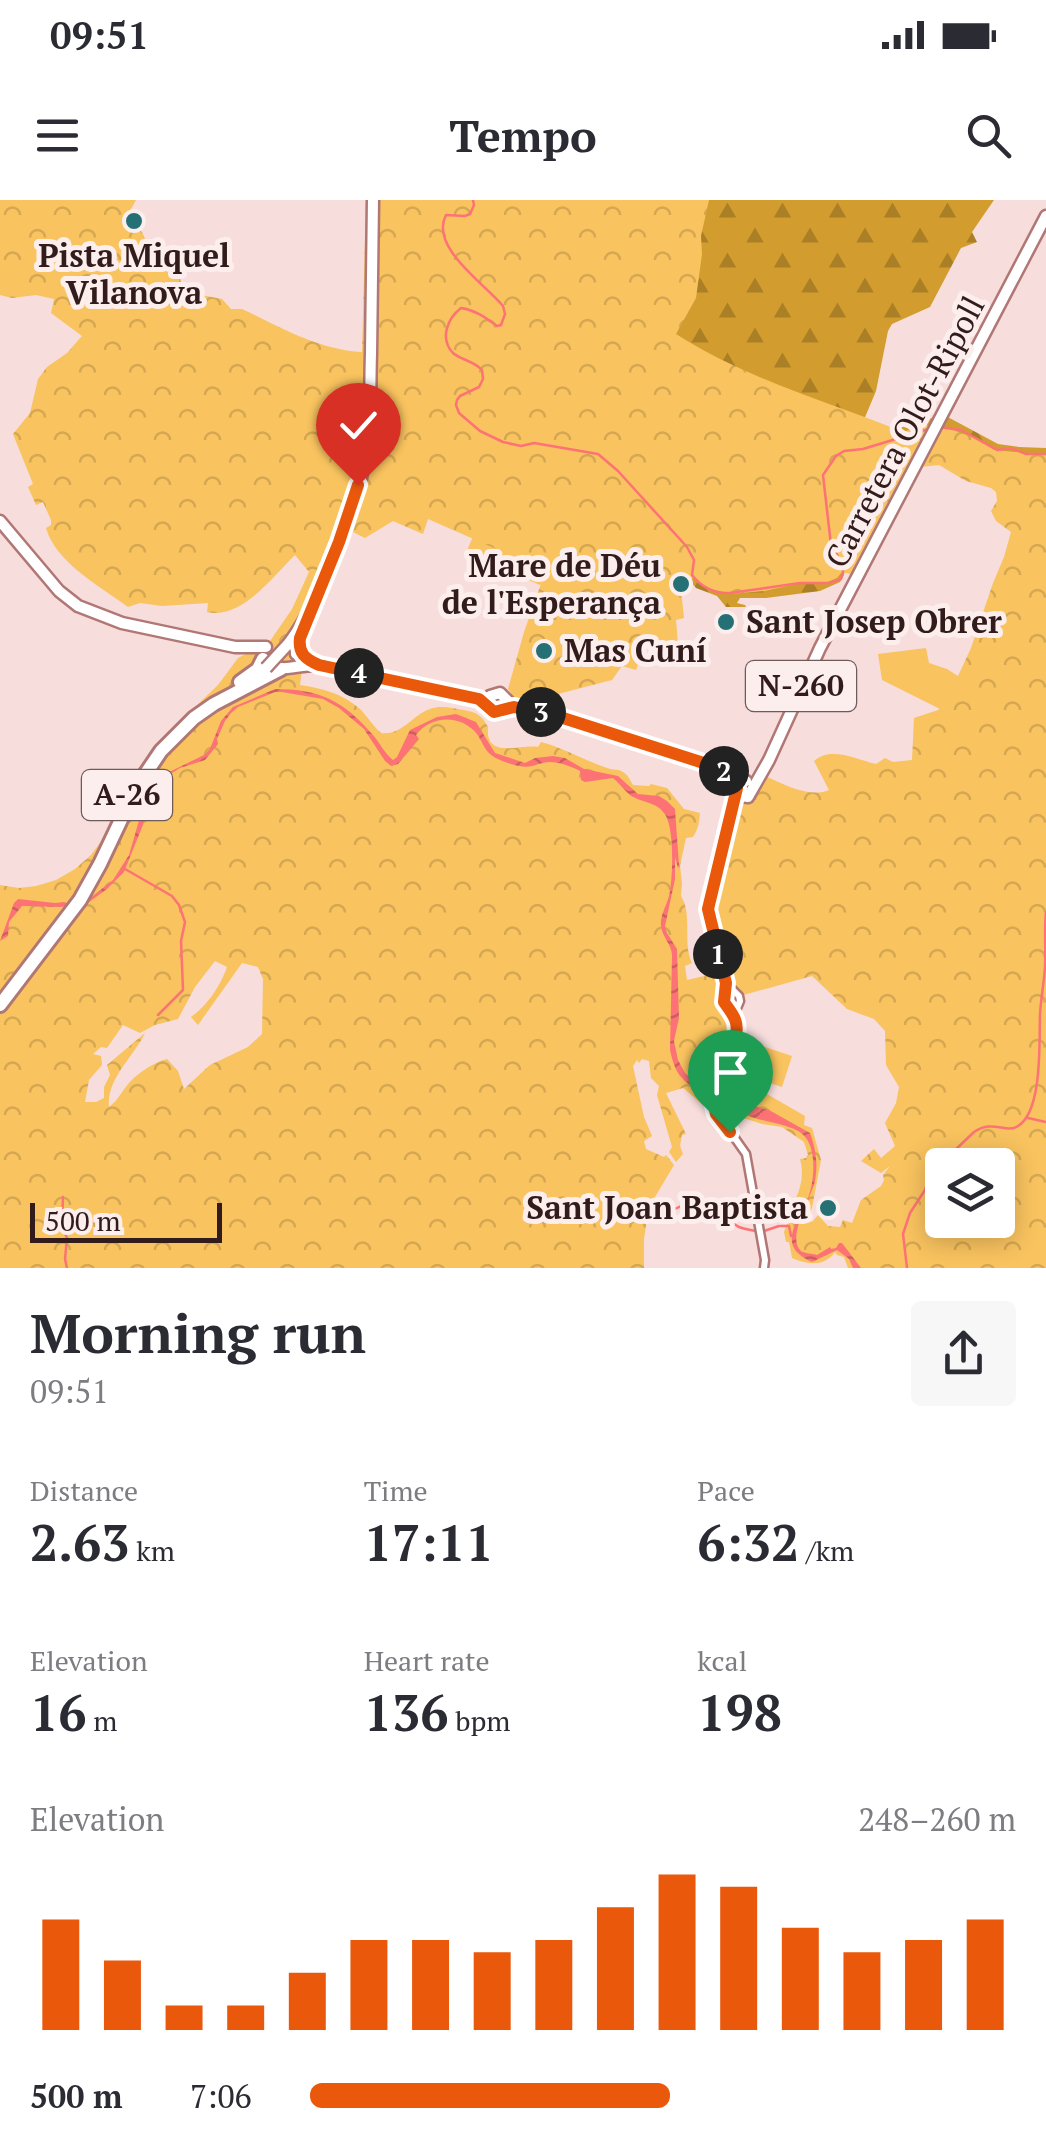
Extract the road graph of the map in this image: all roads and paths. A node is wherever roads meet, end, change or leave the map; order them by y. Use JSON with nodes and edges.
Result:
{"nodes":[{"id":1,"x":373,"y":200,"type":"edge"},
{"id":2,"x":1046,"y":216,"type":"edge"},
{"id":3,"x":0,"y":521,"type":"edge"},
{"id":4,"x":334,"y":557,"type":"junction"},
{"id":5,"x":322,"y":584,"type":"junction"},
{"id":6,"x":300,"y":638,"type":"junction"},
{"id":7,"x":268,"y":653,"type":"junction"},
{"id":8,"x":291,"y":661,"type":"junction"},
{"id":9,"x":313,"y":662,"type":"junction"},
{"id":10,"x":194,"y":716,"type":"junction"},
{"id":11,"x":745,"y":787,"type":"junction"},
{"id":12,"x":730,"y":994,"type":"junction"},
{"id":13,"x":0,"y":1002,"type":"edge"},
{"id":14,"x":733,"y":1007,"type":"junction"},
{"id":15,"x":764,"y":1268,"type":"edge"}],
"edges":[{"from":1,"to":4,"type":"main road"},
{"from":2,"to":11,"type":"main road","name":"Carretera Olot-Ripoll","number":"N-260"},
{"from":3,"to":7,"type":"main road"},
{"from":4,"to":5,"type":"main road"},
{"from":4,"to":7,"type":"main road"},
{"from":5,"to":6,"type":"main road"},
{"from":5,"to":7,"type":"main road"},
{"from":6,"to":8,"type":"main road"},
{"from":6,"to":9,"type":"main road"},
{"from":7,"to":8,"type":"main road"},
{"from":7,"to":8,"type":"main road"},
{"from":7,"to":10,"type":"highway"},
{"from":7,"to":10,"type":"main road","number":"A-26"},
{"from":8,"to":9,"type":"main road"},
{"from":8,"to":10,"type":"highway"},
{"from":9,"to":11,"type":"main road"},
{"from":10,"to":13,"type":"highway","number":"A-26"},
{"from":11,"to":12,"type":"street"},
{"from":12,"to":14,"type":"street"},
{"from":12,"to":14,"type":"street"},
{"from":14,"to":15,"type":"street"}]}
